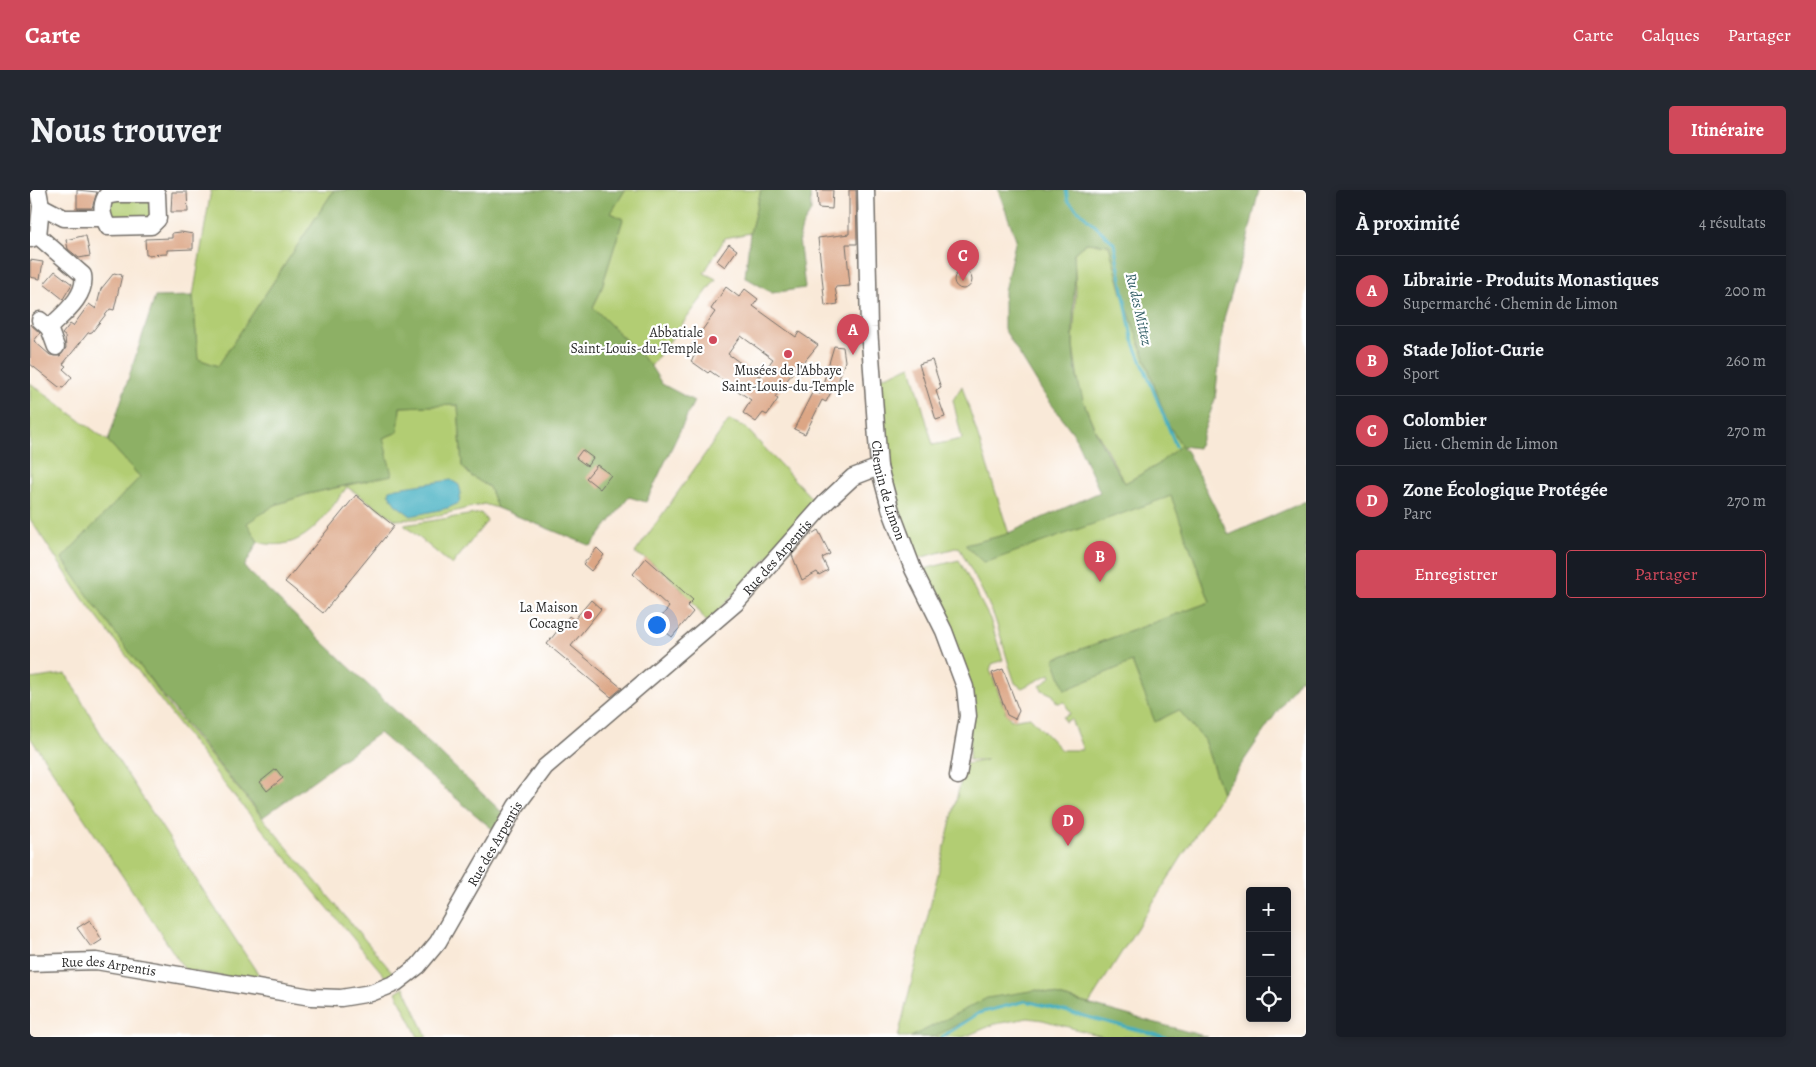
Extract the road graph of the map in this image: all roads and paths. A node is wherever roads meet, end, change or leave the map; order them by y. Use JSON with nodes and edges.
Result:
{"nodes":[{"id":1,"x":866,"y":190,"type":"edge"},
{"id":2,"x":157,"y":192,"type":"edge"},
{"id":3,"x":40,"y":198,"type":"edge"},
{"id":4,"x":103,"y":218,"type":"junction"},
{"id":5,"x":56,"y":347,"type":"dead end"},
{"id":6,"x":878,"y":467,"type":"junction"},
{"id":7,"x":958,"y":776,"type":"dead end"},
{"id":8,"x":30,"y":963,"type":"edge"}],
"edges":[{"from":1,"to":6,"type":"street","name":"Chemin de Limon"},
{"from":2,"to":4,"type":"street"},
{"from":2,"to":4,"type":"street"},
{"from":3,"to":4,"type":"street"},
{"from":3,"to":5,"type":"street"},
{"from":6,"to":7,"type":"street","name":"Chemin de Limon"},
{"from":6,"to":8,"type":"street","name":"Rue des Arpentis"}]}
